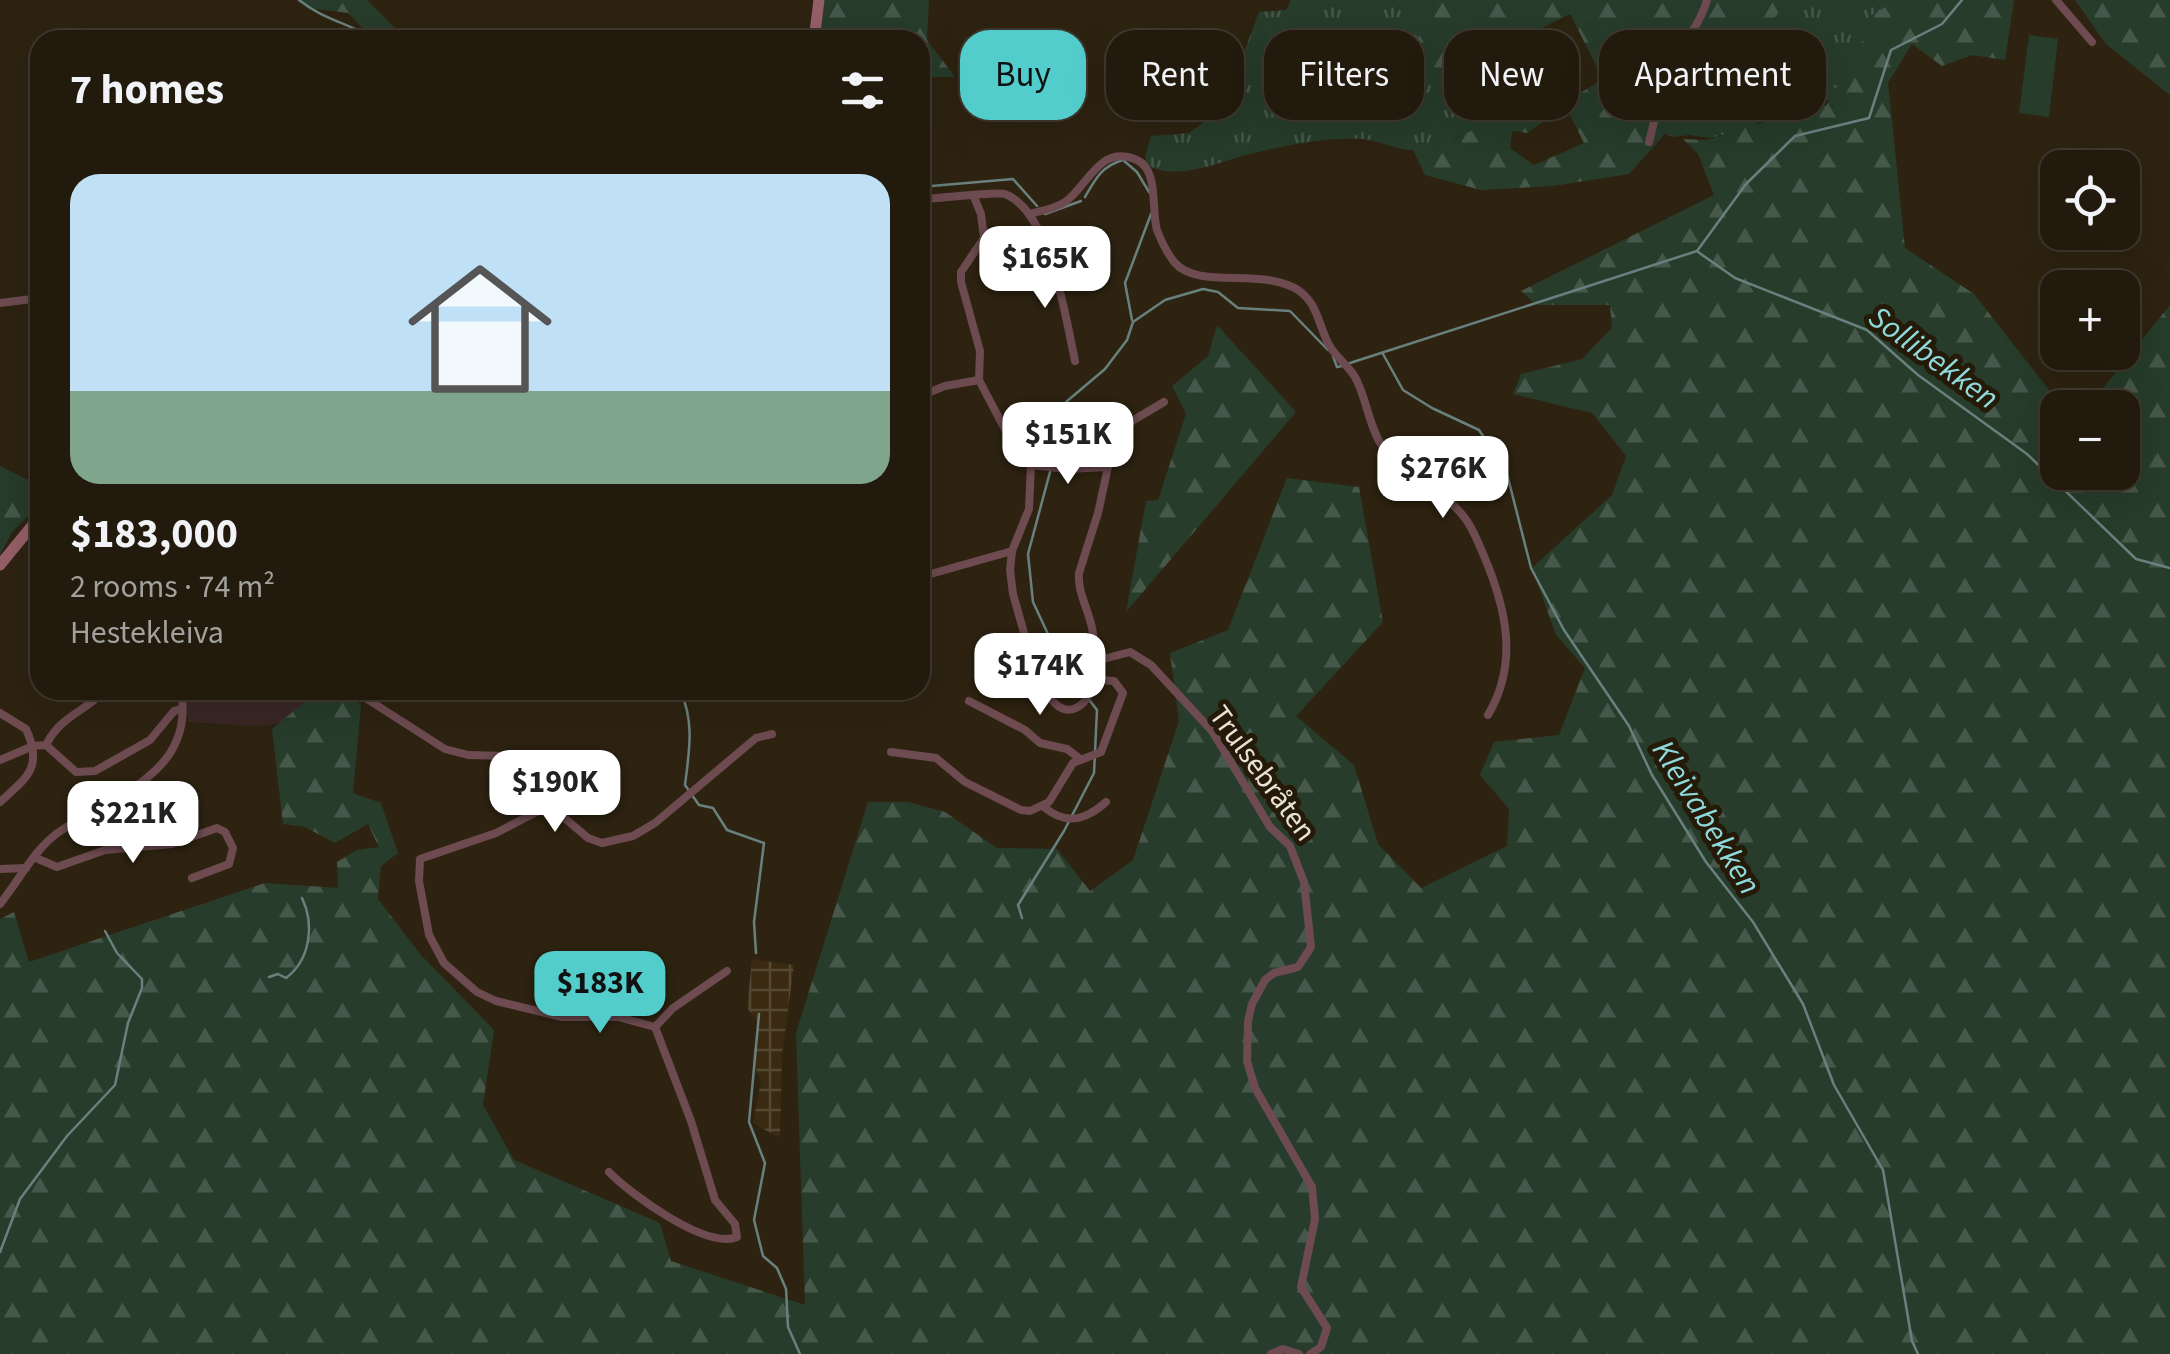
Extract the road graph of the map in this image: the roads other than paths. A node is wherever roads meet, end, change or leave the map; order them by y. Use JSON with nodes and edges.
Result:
{"nodes":[{"id":1,"x":818,"y":0,"type":"edge"},
{"id":2,"x":1707,"y":0,"type":"edge"},
{"id":3,"x":2056,"y":0,"type":"edge"},
{"id":4,"x":815,"y":30,"type":"edge"},
{"id":5,"x":2092,"y":42,"type":"dead end"},
{"id":6,"x":1649,"y":142,"type":"dead end"},
{"id":7,"x":974,"y":197,"type":"junction"},
{"id":8,"x":930,"y":199,"type":"edge"},
{"id":9,"x":1036,"y":212,"type":"junction"},
{"id":10,"x":30,"y":299,"type":"edge"},
{"id":11,"x":0,"y":303,"type":"edge"},
{"id":12,"x":1075,"y":360,"type":"dead end"},
{"id":13,"x":979,"y":380,"type":"junction"},
{"id":14,"x":930,"y":392,"type":"edge"},
{"id":15,"x":1164,"y":402,"type":"dead end"},
{"id":16,"x":1031,"y":465,"type":"junction"},
{"id":17,"x":1108,"y":467,"type":"junction"},
{"id":18,"x":30,"y":528,"type":"edge"},
{"id":19,"x":1012,"y":550,"type":"junction"},
{"id":20,"x":0,"y":565,"type":"edge"},
{"id":21,"x":930,"y":574,"type":"edge"},
{"id":22,"x":1093,"y":634,"type":"dead end"},
{"id":23,"x":1028,"y":647,"type":"junction"},
{"id":24,"x":90,"y":700,"type":"edge"},
{"id":25,"x":182,"y":700,"type":"edge"},
{"id":26,"x":369,"y":700,"type":"edge"},
{"id":27,"x":970,"y":702,"type":"dead end"},
{"id":28,"x":182,"y":709,"type":"junction"},
{"id":29,"x":0,"y":713,"type":"edge"},
{"id":30,"x":1488,"y":715,"type":"dead end"},
{"id":31,"x":772,"y":734,"type":"dead end"},
{"id":32,"x":46,"y":745,"type":"junction"},
{"id":33,"x":34,"y":746,"type":"junction"},
{"id":34,"x":891,"y":752,"type":"dead end"},
{"id":35,"x":0,"y":760,"type":"edge"},
{"id":36,"x":1080,"y":760,"type":"junction"},
{"id":37,"x":0,"y":802,"type":"edge"},
{"id":38,"x":1106,"y":802,"type":"dead end"},
{"id":39,"x":552,"y":804,"type":"junction"},
{"id":40,"x":1044,"y":807,"type":"junction"},
{"id":41,"x":36,"y":858,"type":"junction"},
{"id":42,"x":26,"y":868,"type":"junction"},
{"id":43,"x":0,"y":870,"type":"edge"},
{"id":44,"x":192,"y":878,"type":"dead end"},
{"id":45,"x":0,"y":904,"type":"edge"},
{"id":46,"x":728,"y":971,"type":"dead end"},
{"id":47,"x":655,"y":1027,"type":"junction"},
{"id":48,"x":609,"y":1172,"type":"dead end"},
{"id":49,"x":1271,"y":1354,"type":"edge"},
{"id":50,"x":1299,"y":1354,"type":"edge"},
{"id":51,"x":1310,"y":1354,"type":"edge"}],
"edges":[{"from":1,"to":4,"type":"street"},
{"from":2,"to":6,"type":"street"},
{"from":3,"to":5,"type":"street"},
{"from":7,"to":8,"type":"street"},
{"from":7,"to":9,"type":"street"},
{"from":7,"to":13,"type":"street"},
{"from":9,"to":12,"type":"street"},
{"from":9,"to":30,"type":"street"},
{"from":10,"to":11,"type":"street"},
{"from":13,"to":14,"type":"street"},
{"from":13,"to":16,"type":"street"},
{"from":15,"to":17,"type":"street"},
{"from":16,"to":17,"type":"street"},
{"from":16,"to":19,"type":"street"},
{"from":17,"to":22,"type":"street"},
{"from":18,"to":20,"type":"street"},
{"from":19,"to":21,"type":"street"},
{"from":19,"to":23,"type":"street"},
{"from":23,"to":36,"type":"street"},
{"from":23,"to":51,"type":"street","name":"Trulsebråten"},
{"from":24,"to":32,"type":"street"},
{"from":25,"to":28,"type":"street"},
{"from":26,"to":39,"type":"street"},
{"from":27,"to":36,"type":"street"},
{"from":28,"to":32,"type":"street"},
{"from":28,"to":41,"type":"street"},
{"from":29,"to":33,"type":"street"},
{"from":31,"to":39,"type":"street"},
{"from":32,"to":33,"type":"street"},
{"from":33,"to":35,"type":"street"},
{"from":33,"to":37,"type":"street"},
{"from":34,"to":40,"type":"street"},
{"from":36,"to":40,"type":"street"},
{"from":38,"to":40,"type":"street"},
{"from":39,"to":47,"type":"street"},
{"from":41,"to":42,"type":"street"},
{"from":41,"to":44,"type":"street"},
{"from":42,"to":43,"type":"street"},
{"from":42,"to":45,"type":"street"},
{"from":46,"to":47,"type":"street"},
{"from":47,"to":48,"type":"street"},
{"from":49,"to":50,"type":"street"}]}
